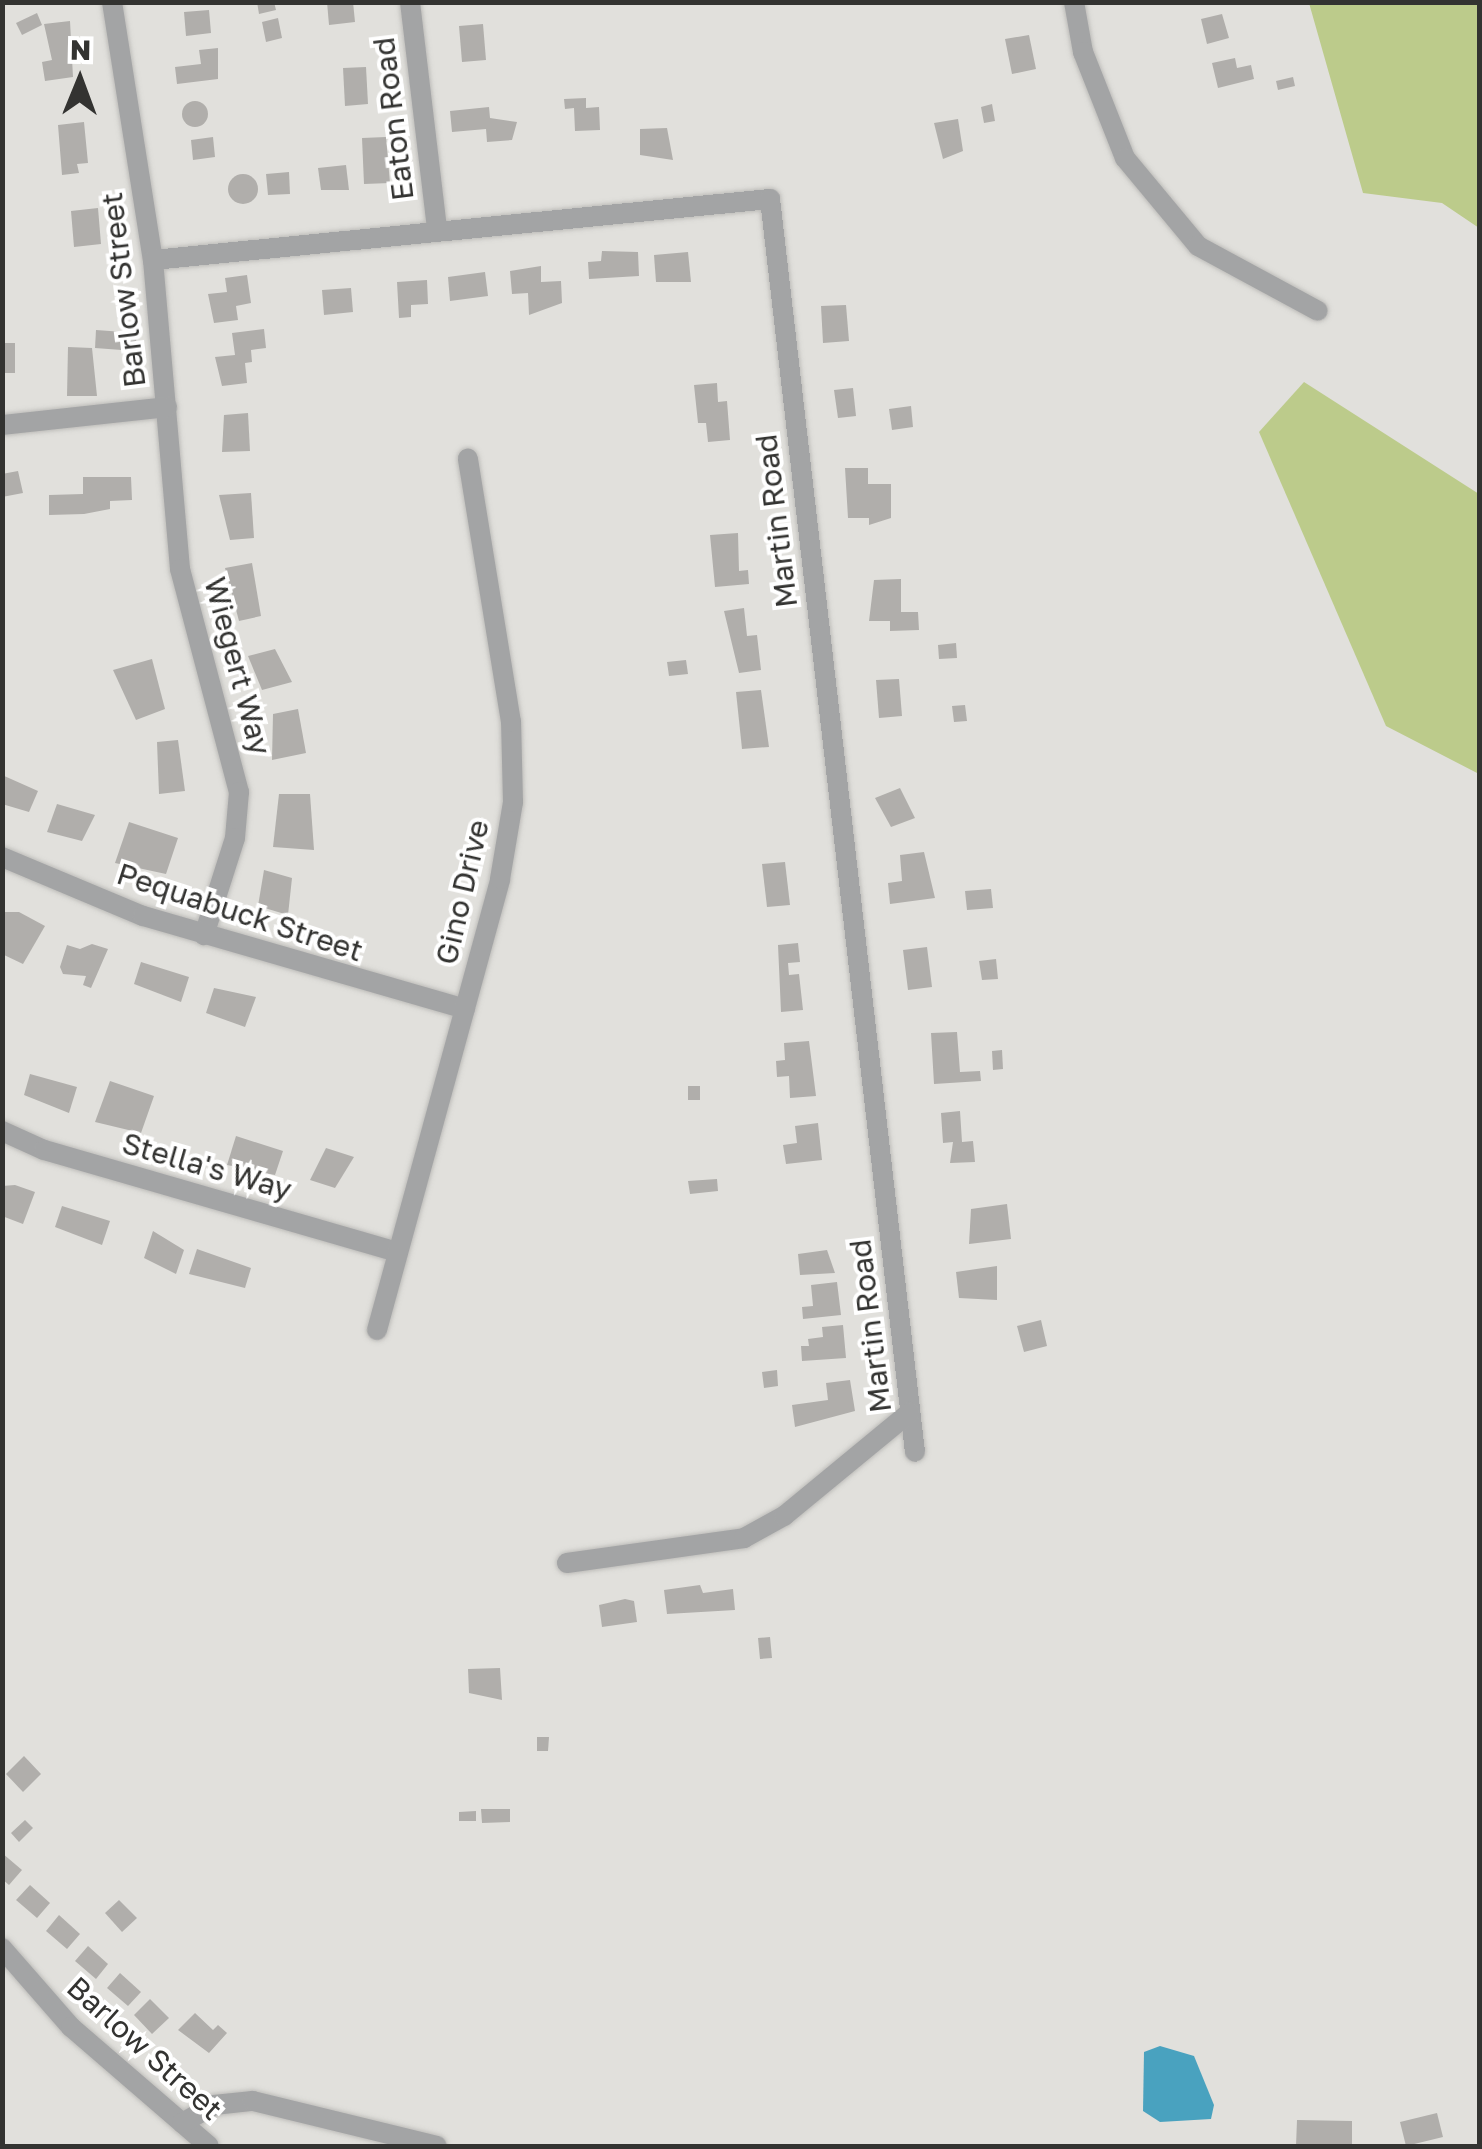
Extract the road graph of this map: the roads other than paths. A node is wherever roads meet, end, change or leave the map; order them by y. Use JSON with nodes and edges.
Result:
{"nodes":[{"id":1,"x":112,"y":2,"type":"edge"},
{"id":2,"x":410,"y":2,"type":"edge"},
{"id":3,"x":1074,"y":2,"type":"edge"},
{"id":4,"x":437,"y":229,"type":"junction"},
{"id":5,"x":152,"y":260,"type":"junction"},
{"id":6,"x":1318,"y":311,"type":"dead end"},
{"id":7,"x":167,"y":407,"type":"junction"},
{"id":8,"x":2,"y":425,"type":"edge"},
{"id":9,"x":468,"y":458,"type":"dead end"},
{"id":10,"x":2,"y":857,"type":"edge"},
{"id":11,"x":204,"y":935,"type":"junction"},
{"id":12,"x":465,"y":1008,"type":"junction"},
{"id":13,"x":2,"y":1132,"type":"edge"},
{"id":14,"x":398,"y":1252,"type":"junction"},
{"id":15,"x":377,"y":1330,"type":"dead end"},
{"id":16,"x":910,"y":1412,"type":"junction"},
{"id":17,"x":915,"y":1452,"type":"dead end"},
{"id":18,"x":567,"y":1563,"type":"dead end"},
{"id":19,"x":2,"y":1948,"type":"edge"},
{"id":20,"x":182,"y":2123,"type":"junction"},
{"id":21,"x":210,"y":2146,"type":"edge"},
{"id":22,"x":436,"y":2146,"type":"edge"}],
"edges":[{"from":1,"to":5,"type":"street","name":"Barlow Street"},
{"from":2,"to":4,"type":"street","name":"Eaton Road"},
{"from":3,"to":6,"type":"street"},
{"from":4,"to":5,"type":"street","name":"Martin Road"},
{"from":4,"to":16,"type":"street","name":"Martin Road"},
{"from":5,"to":7,"type":"street","name":"Barlow Street"},
{"from":7,"to":8,"type":"street","name":"Barlow Street"},
{"from":7,"to":11,"type":"street","name":"Wiegert Way"},
{"from":9,"to":12,"type":"street","name":"Gino Drive"},
{"from":10,"to":11,"type":"street","name":"Pequabuck Street"},
{"from":11,"to":12,"type":"street","name":"Pequabuck Street"},
{"from":12,"to":14,"type":"street","name":"Gino Drive"},
{"from":13,"to":14,"type":"street","name":"Stella's Way"},
{"from":14,"to":15,"type":"street","name":"Gino Drive"},
{"from":16,"to":17,"type":"street","name":"Martin Road"},
{"from":16,"to":18,"type":"street"},
{"from":19,"to":20,"type":"street","name":"Barlow Street"},
{"from":20,"to":21,"type":"street","name":"Barlow Street"},
{"from":20,"to":22,"type":"street"}]}
